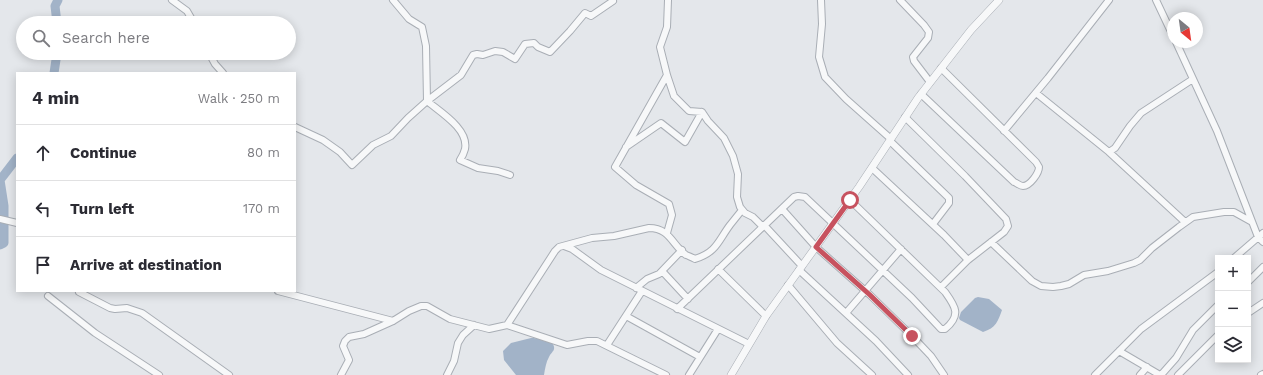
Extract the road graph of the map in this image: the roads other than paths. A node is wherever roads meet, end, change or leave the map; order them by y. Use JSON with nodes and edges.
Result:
{"nodes":[{"id":1,"x":172,"y":0,"type":"edge"},
{"id":2,"x":393,"y":0,"type":"edge"},
{"id":3,"x":668,"y":0,"type":"edge"},
{"id":4,"x":822,"y":0,"type":"edge"},
{"id":5,"x":900,"y":0,"type":"edge"},
{"id":6,"x":999,"y":0,"type":"edge"},
{"id":7,"x":1109,"y":0,"type":"edge"},
{"id":8,"x":1156,"y":0,"type":"edge"},
{"id":9,"x":613,"y":1,"type":"dead end"},
{"id":10,"x":190,"y":16,"type":"edge"},
{"id":11,"x":1167,"y":23,"type":"edge"},
{"id":12,"x":1179,"y":48,"type":"edge"},
{"id":13,"x":213,"y":60,"type":"edge"},
{"id":14,"x":941,"y":68,"type":"junction"},
{"id":15,"x":223,"y":72,"type":"edge"},
{"id":16,"x":667,"y":76,"type":"junction"},
{"id":17,"x":1192,"y":79,"type":"junction"},
{"id":18,"x":930,"y":82,"type":"junction"},
{"id":19,"x":1036,"y":93,"type":"junction"},
{"id":20,"x":921,"y":94,"type":"junction"},
{"id":21,"x":427,"y":101,"type":"junction"},
{"id":22,"x":702,"y":112,"type":"junction"},
{"id":23,"x":905,"y":117,"type":"junction"},
{"id":24,"x":296,"y":127,"type":"edge"},
{"id":25,"x":1004,"y":131,"type":"junction"},
{"id":26,"x":891,"y":140,"type":"junction"},
{"id":27,"x":625,"y":148,"type":"junction"},
{"id":28,"x":1109,"y":152,"type":"junction"},
{"id":29,"x":872,"y":168,"type":"junction"},
{"id":30,"x":510,"y":176,"type":"dead end"},
{"id":31,"x":850,"y":200,"type":"junction"},
{"id":32,"x":782,"y":209,"type":"junction"},
{"id":33,"x":742,"y":210,"type":"junction"},
{"id":34,"x":0,"y":219,"type":"edge"},
{"id":35,"x":1185,"y":222,"type":"junction"},
{"id":36,"x":1252,"y":222,"type":"junction"},
{"id":37,"x":16,"y":223,"type":"edge"},
{"id":38,"x":833,"y":224,"type":"junction"},
{"id":39,"x":933,"y":224,"type":"junction"},
{"id":40,"x":764,"y":226,"type":"junction"},
{"id":41,"x":667,"y":233,"type":"junction"},
{"id":42,"x":1262,"y":238,"type":"edge"},
{"id":43,"x":991,"y":242,"type":"junction"},
{"id":44,"x":564,"y":246,"type":"junction"},
{"id":45,"x":816,"y":247,"type":"junction"},
{"id":46,"x":901,"y":249,"type":"junction"},
{"id":47,"x":682,"y":250,"type":"junction"},
{"id":48,"x":1238,"y":255,"type":"edge"},
{"id":49,"x":968,"y":260,"type":"junction"},
{"id":50,"x":1263,"y":267,"type":"edge"},
{"id":51,"x":801,"y":268,"type":"junction"},
{"id":52,"x":718,"y":269,"type":"junction"},
{"id":53,"x":662,"y":271,"type":"junction"},
{"id":54,"x":883,"y":271,"type":"junction"},
{"id":55,"x":1215,"y":274,"type":"edge"},
{"id":56,"x":1251,"y":279,"type":"edge"},
{"id":57,"x":788,"y":285,"type":"junction"},
{"id":58,"x":941,"y":287,"type":"junction"},
{"id":59,"x":639,"y":290,"type":"junction"},
{"id":60,"x":865,"y":291,"type":"junction"},
{"id":61,"x":79,"y":292,"type":"edge"},
{"id":62,"x":282,"y":292,"type":"edge"},
{"id":63,"x":48,"y":296,"type":"dead end"},
{"id":64,"x":688,"y":299,"type":"junction"},
{"id":65,"x":1263,"y":303,"type":"edge"},
{"id":66,"x":1215,"y":308,"type":"edge"},
{"id":67,"x":677,"y":309,"type":"junction"},
{"id":68,"x":1251,"y":311,"type":"edge"},
{"id":69,"x":846,"y":313,"type":"junction"},
{"id":70,"x":626,"y":316,"type":"junction"},
{"id":71,"x":766,"y":316,"type":"junction"},
{"id":72,"x":393,"y":321,"type":"junction"},
{"id":73,"x":474,"y":325,"type":"junction"},
{"id":74,"x":507,"y":325,"type":"junction"},
{"id":75,"x":718,"y":329,"type":"junction"},
{"id":76,"x":1215,"y":338,"type":"edge"},
{"id":77,"x":749,"y":344,"type":"junction"},
{"id":78,"x":607,"y":345,"type":"junction"},
{"id":79,"x":1119,"y":351,"type":"junction"},
{"id":80,"x":700,"y":357,"type":"junction"},
{"id":81,"x":1147,"y":367,"type":"junction"},
{"id":82,"x":159,"y":375,"type":"edge"},
{"id":83,"x":229,"y":375,"type":"edge"},
{"id":84,"x":341,"y":375,"type":"edge"},
{"id":85,"x":447,"y":375,"type":"edge"},
{"id":86,"x":666,"y":375,"type":"edge"},
{"id":87,"x":689,"y":375,"type":"edge"},
{"id":88,"x":731,"y":375,"type":"edge"},
{"id":89,"x":872,"y":375,"type":"edge"},
{"id":90,"x":908,"y":375,"type":"edge"},
{"id":91,"x":944,"y":375,"type":"edge"},
{"id":92,"x":1095,"y":375,"type":"edge"},
{"id":93,"x":1140,"y":375,"type":"edge"},
{"id":94,"x":1160,"y":375,"type":"edge"},
{"id":95,"x":1178,"y":375,"type":"edge"}],
"edges":[{"from":1,"to":10,"type":"street"},
{"from":2,"to":21,"type":"street"},
{"from":3,"to":16,"type":"street"},
{"from":4,"to":26,"type":"street"},
{"from":5,"to":18,"type":"street"},
{"from":6,"to":14,"type":"street"},
{"from":7,"to":19,"type":"street"},
{"from":8,"to":11,"type":"street"},
{"from":9,"to":21,"type":"street"},
{"from":12,"to":17,"type":"street"},
{"from":13,"to":15,"type":"street"},
{"from":14,"to":18,"type":"street"},
{"from":14,"to":25,"type":"street"},
{"from":16,"to":22,"type":"street"},
{"from":16,"to":27,"type":"street"},
{"from":17,"to":28,"type":"street"},
{"from":17,"to":36,"type":"street"},
{"from":18,"to":20,"type":"street"},
{"from":19,"to":25,"type":"street"},
{"from":19,"to":28,"type":"street"},
{"from":20,"to":23,"type":"street"},
{"from":20,"to":25,"type":"street"},
{"from":21,"to":24,"type":"street"},
{"from":21,"to":30,"type":"street"},
{"from":22,"to":27,"type":"street"},
{"from":22,"to":33,"type":"street"},
{"from":23,"to":26,"type":"street"},
{"from":23,"to":43,"type":"street"},
{"from":26,"to":29,"type":"street"},
{"from":26,"to":39,"type":"street"},
{"from":27,"to":41,"type":"street"},
{"from":28,"to":35,"type":"street"},
{"from":29,"to":31,"type":"street"},
{"from":29,"to":39,"type":"street"},
{"from":31,"to":38,"type":"street"},
{"from":31,"to":46,"type":"street"},
{"from":32,"to":38,"type":"street"},
{"from":32,"to":40,"type":"street"},
{"from":32,"to":45,"type":"street"},
{"from":33,"to":40,"type":"street"},
{"from":33,"to":47,"type":"street"},
{"from":34,"to":37,"type":"street"},
{"from":35,"to":36,"type":"street"},
{"from":35,"to":43,"type":"street"},
{"from":36,"to":42,"type":"street"},
{"from":38,"to":45,"type":"street"},
{"from":38,"to":54,"type":"street"},
{"from":39,"to":49,"type":"street"},
{"from":40,"to":51,"type":"street"},
{"from":40,"to":52,"type":"street"},
{"from":41,"to":44,"type":"street"},
{"from":41,"to":47,"type":"street"},
{"from":42,"to":48,"type":"street"},
{"from":43,"to":49,"type":"street"},
{"from":44,"to":59,"type":"street"},
{"from":44,"to":74,"type":"street"},
{"from":45,"to":51,"type":"street"},
{"from":45,"to":60,"type":"street"},
{"from":46,"to":54,"type":"street"},
{"from":46,"to":58,"type":"street"},
{"from":47,"to":53,"type":"street"},
{"from":49,"to":58,"type":"street"},
{"from":50,"to":56,"type":"street"},
{"from":51,"to":57,"type":"street"},
{"from":51,"to":69,"type":"street"},
{"from":52,"to":64,"type":"street"},
{"from":52,"to":71,"type":"street"},
{"from":53,"to":59,"type":"street"},
{"from":53,"to":64,"type":"street"},
{"from":54,"to":58,"type":"street"},
{"from":54,"to":60,"type":"street"},
{"from":55,"to":79,"type":"street"},
{"from":57,"to":71,"type":"street"},
{"from":57,"to":89,"type":"street"},
{"from":59,"to":67,"type":"street"},
{"from":59,"to":70,"type":"street"},
{"from":60,"to":69,"type":"street"},
{"from":60,"to":91,"type":"street"},
{"from":61,"to":83,"type":"street"},
{"from":62,"to":72,"type":"street"},
{"from":63,"to":82,"type":"street"},
{"from":64,"to":67,"type":"street"},
{"from":65,"to":68,"type":"street"},
{"from":66,"to":94,"type":"street"},
{"from":67,"to":75,"type":"street"},
{"from":69,"to":90,"type":"street"},
{"from":70,"to":78,"type":"street"},
{"from":70,"to":80,"type":"street"},
{"from":71,"to":77,"type":"street"},
{"from":72,"to":73,"type":"street"},
{"from":72,"to":84,"type":"street"},
{"from":73,"to":74,"type":"street"},
{"from":73,"to":85,"type":"street"},
{"from":74,"to":78,"type":"street"},
{"from":75,"to":77,"type":"street"},
{"from":75,"to":80,"type":"street"},
{"from":76,"to":95,"type":"street"},
{"from":77,"to":88,"type":"street"},
{"from":78,"to":86,"type":"street"},
{"from":79,"to":81,"type":"street"},
{"from":79,"to":92,"type":"street"},
{"from":80,"to":87,"type":"street"},
{"from":81,"to":93,"type":"street"},
{"from":81,"to":94,"type":"street"}]}
